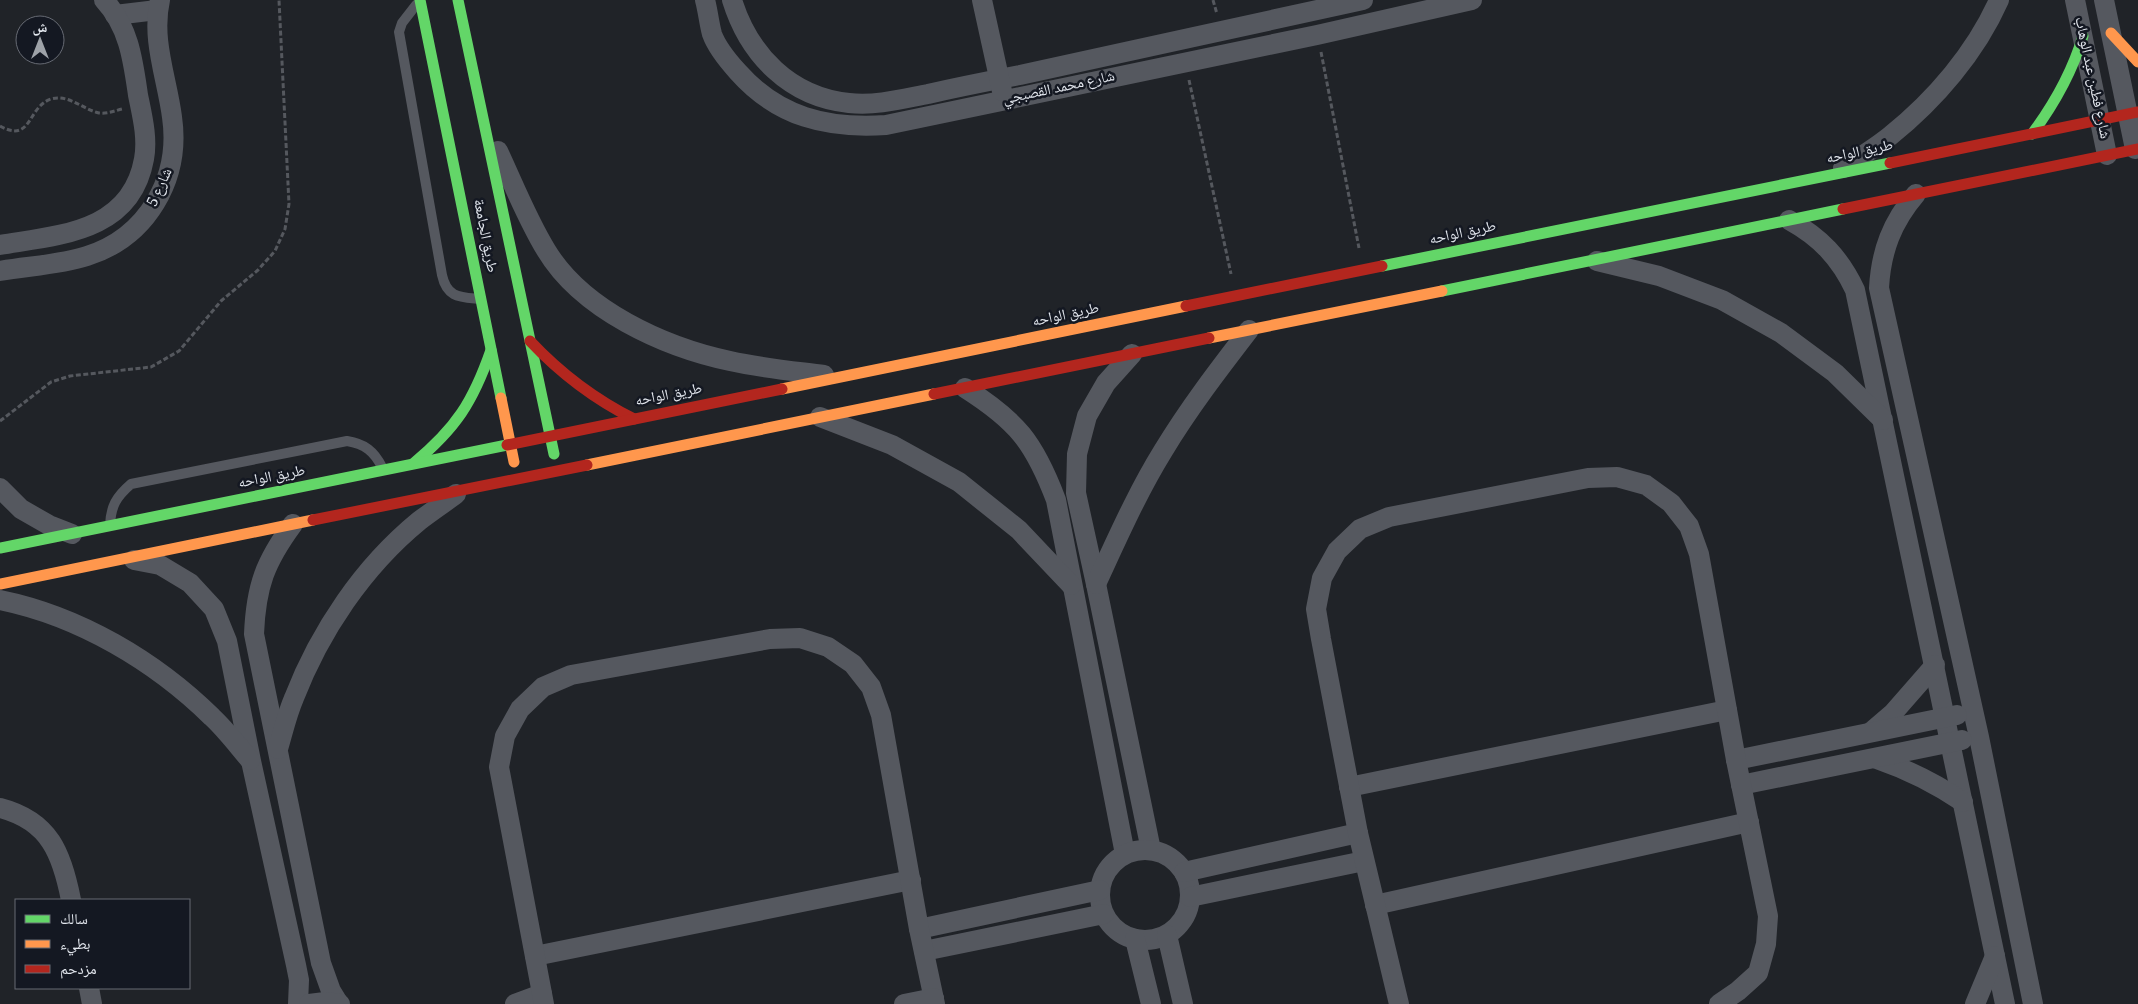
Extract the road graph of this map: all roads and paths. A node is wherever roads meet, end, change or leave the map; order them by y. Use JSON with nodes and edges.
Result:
{"nodes":[{"id":1,"x":279,"y":0,"type":"edge"},
{"id":2,"x":420,"y":0,"type":"edge"},
{"id":3,"x":458,"y":0,"type":"edge"},
{"id":4,"x":705,"y":0,"type":"edge"},
{"id":5,"x":732,"y":0,"type":"edge"},
{"id":6,"x":982,"y":0,"type":"edge"},
{"id":7,"x":1363,"y":0,"type":"edge"},
{"id":8,"x":1472,"y":0,"type":"edge"},
{"id":9,"x":1999,"y":0,"type":"edge"},
{"id":10,"x":2075,"y":0,"type":"edge"},
{"id":11,"x":2104,"y":0,"type":"edge"},
{"id":12,"x":158,"y":5,"type":"edge"},
{"id":13,"x":110,"y":7,"type":"edge"},
{"id":14,"x":2111,"y":33,"type":"junction"},
{"id":15,"x":1318,"y":35,"type":"junction"},
{"id":16,"x":2083,"y":36,"type":"junction"},
{"id":17,"x":1186,"y":62,"type":"junction"},
{"id":18,"x":2138,"y":62,"type":"edge"},
{"id":19,"x":1000,"y":79,"type":"junction"},
{"id":20,"x":1004,"y":100,"type":"junction"},
{"id":21,"x":140,"y":105,"type":"junction"},
{"id":22,"x":2133,"y":113,"type":"edge"},
{"id":23,"x":2100,"y":120,"type":"junction"},
{"id":24,"x":484,"y":123,"type":"junction"},
{"id":25,"x":0,"y":126,"type":"edge"},
{"id":26,"x":2032,"y":134,"type":"junction"},
{"id":27,"x":2136,"y":149,"type":"edge"},
{"id":28,"x":2107,"y":155,"type":"junction"},
{"id":29,"x":1836,"y":173,"type":"junction"},
{"id":30,"x":1916,"y":194,"type":"junction"},
{"id":31,"x":1789,"y":220,"type":"junction"},
{"id":32,"x":56,"y":236,"type":"junction"},
{"id":33,"x":0,"y":245,"type":"edge"},
{"id":34,"x":1593,"y":260,"type":"junction"},
{"id":35,"x":60,"y":261,"type":"junction"},
{"id":36,"x":1363,"y":270,"type":"junction"},
{"id":37,"x":3,"y":273,"type":"edge"},
{"id":38,"x":1236,"y":296,"type":"junction"},
{"id":39,"x":481,"y":299,"type":"junction"},
{"id":40,"x":1249,"y":330,"type":"junction"},
{"id":41,"x":530,"y":340,"type":"junction"},
{"id":42,"x":491,"y":349,"type":"junction"},
{"id":43,"x":1132,"y":354,"type":"junction"},
{"id":44,"x":841,"y":377,"type":"junction"},
{"id":45,"x":965,"y":388,"type":"junction"},
{"id":46,"x":820,"y":417,"type":"junction"},
{"id":47,"x":634,"y":419,"type":"junction"},
{"id":48,"x":1883,"y":420,"type":"junction"},
{"id":49,"x":0,"y":421,"type":"edge"},
{"id":50,"x":550,"y":436,"type":"junction"},
{"id":51,"x":510,"y":444,"type":"junction"},
{"id":52,"x":411,"y":465,"type":"junction"},
{"id":53,"x":384,"y":470,"type":"junction"},
{"id":54,"x":557,"y":470,"type":"junction"},
{"id":55,"x":517,"y":479,"type":"junction"},
{"id":56,"x":0,"y":488,"type":"edge"},
{"id":57,"x":462,"y":490,"type":"junction"},
{"id":58,"x":293,"y":524,"type":"junction"},
{"id":59,"x":110,"y":526,"type":"junction"},
{"id":60,"x":72,"y":534,"type":"junction"},
{"id":61,"x":0,"y":548,"type":"edge"},
{"id":62,"x":135,"y":553,"type":"junction"},
{"id":63,"x":0,"y":584,"type":"edge"},
{"id":64,"x":1096,"y":584,"type":"junction"},
{"id":65,"x":1071,"y":585,"type":"junction"},
{"id":66,"x":0,"y":600,"type":"edge"},
{"id":67,"x":1934,"y":665,"type":"junction"},
{"id":68,"x":1727,"y":710,"type":"junction"},
{"id":69,"x":1974,"y":712,"type":"junction"},
{"id":70,"x":1945,"y":718,"type":"junction"},
{"id":71,"x":1870,"y":733,"type":"junction"},
{"id":72,"x":1979,"y":737,"type":"junction"},
{"id":73,"x":1951,"y":742,"type":"junction"},
{"id":74,"x":1875,"y":758,"type":"junction"},
{"id":75,"x":279,"y":760,"type":"junction"},
{"id":76,"x":1736,"y":760,"type":"junction"},
{"id":77,"x":253,"y":768,"type":"junction"},
{"id":78,"x":1741,"y":785,"type":"junction"},
{"id":79,"x":1349,"y":787,"type":"junction"},
{"id":80,"x":1963,"y":802,"type":"junction"},
{"id":81,"x":0,"y":808,"type":"edge"},
{"id":82,"x":1749,"y":822,"type":"junction"},
{"id":83,"x":1358,"y":833,"type":"junction"},
{"id":84,"x":1150,"y":850,"type":"junction"},
{"id":85,"x":1125,"y":854,"type":"junction"},
{"id":86,"x":1364,"y":861,"type":"junction"},
{"id":87,"x":1184,"y":872,"type":"junction"},
{"id":88,"x":911,"y":880,"type":"junction"},
{"id":89,"x":1100,"y":890,"type":"junction"},
{"id":90,"x":1190,"y":897,"type":"junction"},
{"id":91,"x":71,"y":899,"type":"edge"},
{"id":92,"x":1375,"y":905,"type":"junction"},
{"id":93,"x":1104,"y":914,"type":"junction"},
{"id":94,"x":919,"y":929,"type":"junction"},
{"id":95,"x":1167,"y":935,"type":"junction"},
{"id":96,"x":1135,"y":939,"type":"junction"},
{"id":97,"x":924,"y":951,"type":"junction"},
{"id":98,"x":535,"y":956,"type":"junction"},
{"id":99,"x":1995,"y":956,"type":"junction"},
{"id":100,"x":89,"y":989,"type":"edge"},
{"id":101,"x":543,"y":999,"type":"edge"},
{"id":102,"x":934,"y":1001,"type":"edge"},
{"id":103,"x":92,"y":1004,"type":"edge"},
{"id":104,"x":298,"y":1004,"type":"edge"},
{"id":105,"x":309,"y":1004,"type":"edge"},
{"id":106,"x":339,"y":1004,"type":"edge"},
{"id":107,"x":515,"y":1004,"type":"edge"},
{"id":108,"x":904,"y":1004,"type":"edge"},
{"id":109,"x":1151,"y":1004,"type":"edge"},
{"id":110,"x":1183,"y":1004,"type":"edge"},
{"id":111,"x":1399,"y":1004,"type":"edge"},
{"id":112,"x":1719,"y":1004,"type":"edge"},
{"id":113,"x":1975,"y":1004,"type":"edge"},
{"id":114,"x":2005,"y":1004,"type":"edge"},
{"id":115,"x":2033,"y":1004,"type":"edge"}],
"edges":[{"from":1,"to":49,"type":"path"},
{"from":2,"to":39,"type":"street","name":"طريق الجامعة"},
{"from":2,"to":39,"type":"lane"},
{"from":3,"to":24,"type":"street","name":"طريق الجامعة"},
{"from":4,"to":20,"type":"street","name":"شارع محمد القصبجي"},
{"from":5,"to":19,"type":"street","name":"شارع محمد القصبجي"},
{"from":6,"to":19,"type":"street"},
{"from":7,"to":19,"type":"street","name":"شارع محمد القصبجي"},
{"from":8,"to":15,"type":"street","name":"شارع محمد القصبجي"},
{"from":9,"to":29,"type":"street"},
{"from":10,"to":16,"type":"street","name":"شارع فطين عبد الوهاب"},
{"from":11,"to":14,"type":"street","name":"شارع فطين عبد الوهاب"},
{"from":12,"to":13,"type":"street"},
{"from":12,"to":35,"type":"street","name":"شارع 5"},
{"from":13,"to":21,"type":"street","name":"شارع 5"},
{"from":14,"to":18,"type":"street"},
{"from":14,"to":22,"type":"street","name":"شارع فطين عبد الوهاب"},
{"from":15,"to":17,"type":"street","name":"شارع محمد القصبجي"},
{"from":15,"to":36,"type":"path"},
{"from":16,"to":23,"type":"street","name":"شارع فطين عبد الوهاب"},
{"from":16,"to":26,"type":"street"},
{"from":17,"to":20,"type":"street","name":"شارع محمد القصبجي"},
{"from":17,"to":38,"type":"path"},
{"from":19,"to":20,"type":"street"},
{"from":21,"to":25,"type":"path"},
{"from":21,"to":32,"type":"street","name":"شارع 5"},
{"from":22,"to":23,"type":"street","name":"طريق الواحه"},
{"from":22,"to":27,"type":"street","name":"شارع فطين عبد الوهاب"},
{"from":23,"to":26,"type":"street","name":"طريق الواحه"},
{"from":23,"to":28,"type":"street","name":"شارع فطين عبد الوهاب"},
{"from":24,"to":41,"type":"street","name":"طريق الجامعة"},
{"from":24,"to":44,"type":"street"},
{"from":26,"to":29,"type":"street","name":"طريق الواحه"},
{"from":27,"to":28,"type":"street"},
{"from":28,"to":30,"type":"street"},
{"from":29,"to":36,"type":"street","name":"طريق الواحه"},
{"from":30,"to":31,"type":"street"},
{"from":30,"to":69,"type":"street"},
{"from":31,"to":34,"type":"street"},
{"from":31,"to":48,"type":"street"},
{"from":32,"to":33,"type":"street","name":"شارع 5"},
{"from":32,"to":35,"type":"street"},
{"from":34,"to":40,"type":"street"},
{"from":34,"to":48,"type":"street"},
{"from":35,"to":37,"type":"street","name":"شارع 5"},
{"from":36,"to":38,"type":"street","name":"طريق الواحه"},
{"from":38,"to":44,"type":"street","name":"طريق الواحه"},
{"from":39,"to":42,"type":"street","name":"طريق الجامعة"},
{"from":40,"to":43,"type":"street"},
{"from":40,"to":64,"type":"street"},
{"from":41,"to":47,"type":"street"},
{"from":41,"to":50,"type":"street","name":"طريق الجامعة"},
{"from":42,"to":51,"type":"street","name":"طريق الجامعة"},
{"from":42,"to":52,"type":"street"},
{"from":43,"to":45,"type":"street"},
{"from":43,"to":64,"type":"street"},
{"from":44,"to":47,"type":"street","name":"طريق الواحه"},
{"from":45,"to":46,"type":"street"},
{"from":45,"to":65,"type":"street"},
{"from":46,"to":54,"type":"street"},
{"from":46,"to":65,"type":"street"},
{"from":47,"to":50,"type":"street","name":"طريق الواحه"},
{"from":48,"to":67,"type":"street"},
{"from":50,"to":51,"type":"street","name":"طريق الواحه"},
{"from":50,"to":54,"type":"street","name":"طريق الجامعة"},
{"from":51,"to":52,"type":"street","name":"طريق الواحه"},
{"from":51,"to":55,"type":"street","name":"طريق الجامعة"},
{"from":52,"to":53,"type":"street","name":"طريق الواحه"},
{"from":53,"to":59,"type":"street","name":"طريق الواحه"},
{"from":53,"to":59,"type":"lane"},
{"from":54,"to":55,"type":"street"},
{"from":55,"to":57,"type":"street"},
{"from":56,"to":60,"type":"street"},
{"from":57,"to":58,"type":"street"},
{"from":57,"to":75,"type":"street"},
{"from":58,"to":62,"type":"street"},
{"from":58,"to":75,"type":"street"},
{"from":59,"to":60,"type":"street","name":"طريق الواحه"},
{"from":60,"to":61,"type":"street","name":"طريق الواحه"},
{"from":62,"to":63,"type":"street"},
{"from":62,"to":77,"type":"street"},
{"from":64,"to":84,"type":"street"},
{"from":65,"to":85,"type":"street"},
{"from":66,"to":77,"type":"street"},
{"from":67,"to":70,"type":"street"},
{"from":67,"to":71,"type":"street"},
{"from":68,"to":76,"type":"street"},
{"from":68,"to":79,"type":"street"},
{"from":68,"to":79,"type":"street"},
{"from":69,"to":70,"type":"street"},
{"from":69,"to":72,"type":"street"},
{"from":70,"to":71,"type":"street"},
{"from":70,"to":73,"type":"street"},
{"from":71,"to":76,"type":"street"},
{"from":72,"to":73,"type":"street"},
{"from":72,"to":115,"type":"street"},
{"from":73,"to":74,"type":"street"},
{"from":73,"to":80,"type":"street"},
{"from":74,"to":78,"type":"street"},
{"from":74,"to":80,"type":"street"},
{"from":75,"to":77,"type":"street"},
{"from":75,"to":106,"type":"street"},
{"from":76,"to":78,"type":"street"},
{"from":77,"to":104,"type":"street"},
{"from":78,"to":82,"type":"street"},
{"from":79,"to":83,"type":"street"},
{"from":80,"to":99,"type":"street"},
{"from":81,"to":91,"type":"street"},
{"from":82,"to":92,"type":"street"},
{"from":82,"to":112,"type":"street"},
{"from":83,"to":86,"type":"street"},
{"from":83,"to":87,"type":"street"},
{"from":84,"to":85,"type":"street"},
{"from":84,"to":87,"type":"street"},
{"from":85,"to":89,"type":"street"},
{"from":86,"to":90,"type":"street"},
{"from":86,"to":92,"type":"street"},
{"from":87,"to":90,"type":"street"},
{"from":88,"to":94,"type":"street"},
{"from":88,"to":98,"type":"street"},
{"from":88,"to":98,"type":"street"},
{"from":89,"to":93,"type":"street"},
{"from":89,"to":94,"type":"street"},
{"from":90,"to":95,"type":"street"},
{"from":92,"to":111,"type":"street"},
{"from":93,"to":96,"type":"street"},
{"from":93,"to":97,"type":"street"},
{"from":94,"to":97,"type":"street"},
{"from":95,"to":96,"type":"street"},
{"from":95,"to":110,"type":"street"},
{"from":96,"to":109,"type":"street"},
{"from":97,"to":102,"type":"street"},
{"from":98,"to":101,"type":"street"},
{"from":99,"to":113,"type":"street"},
{"from":99,"to":114,"type":"street"},
{"from":100,"to":103,"type":"street"},
{"from":101,"to":107,"type":"street"},
{"from":102,"to":108,"type":"street"},
{"from":105,"to":106,"type":"street"}]}
